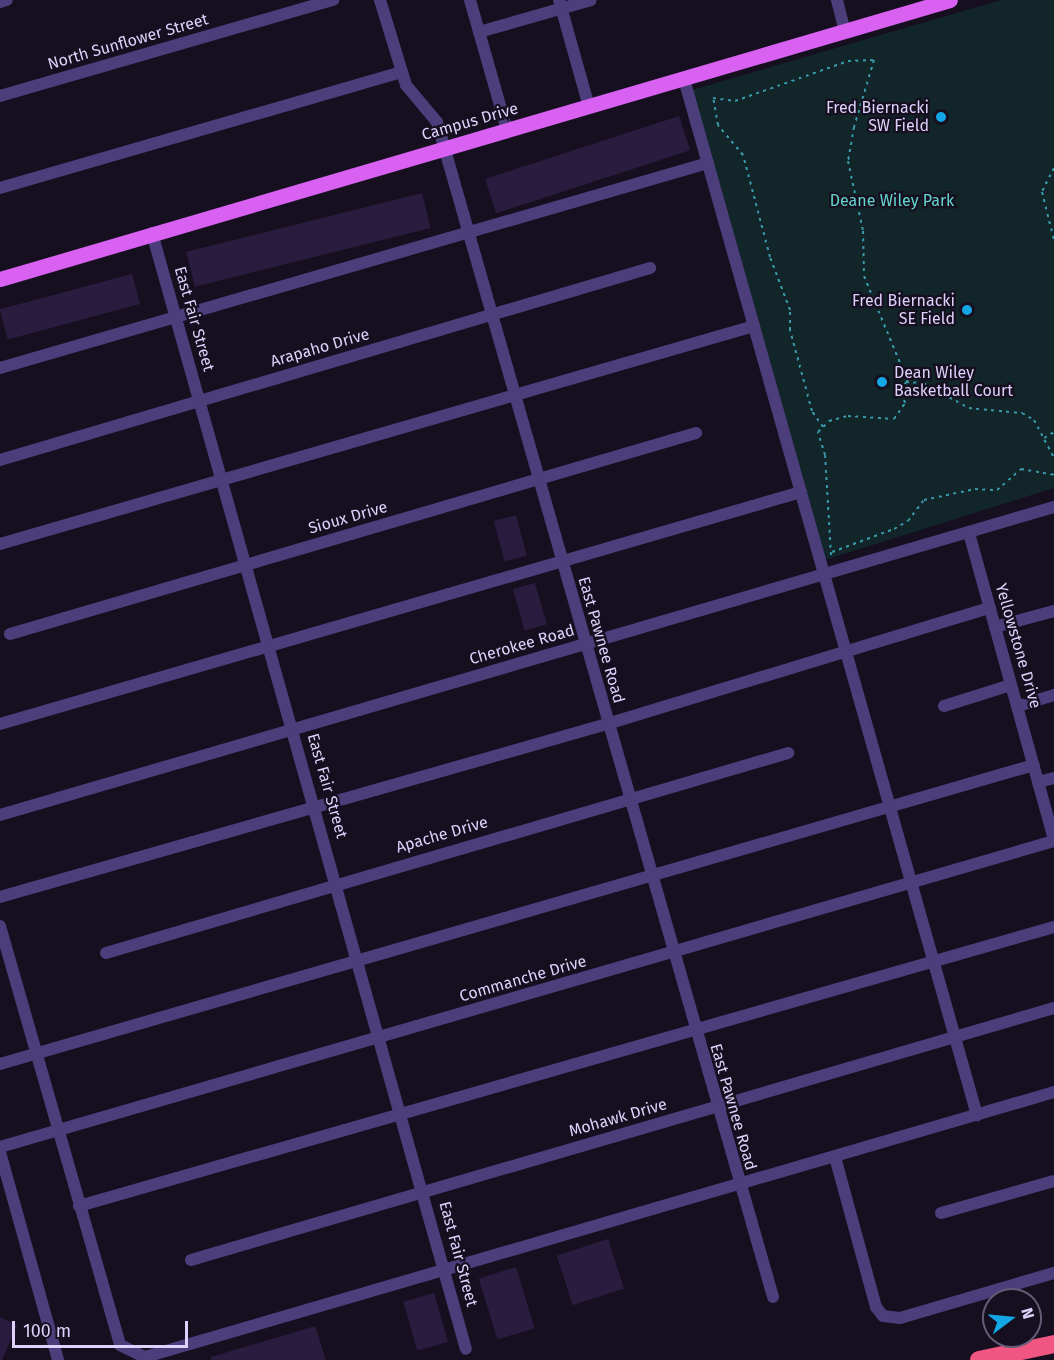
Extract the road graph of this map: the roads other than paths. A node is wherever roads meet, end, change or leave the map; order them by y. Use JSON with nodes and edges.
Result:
{"nodes":[{"id":1,"x":8,"y":0,"type":"edge"},
{"id":2,"x":333,"y":0,"type":"edge"},
{"id":3,"x":380,"y":0,"type":"edge"},
{"id":4,"x":470,"y":0,"type":"edge"},
{"id":5,"x":591,"y":0,"type":"edge"},
{"id":6,"x":837,"y":0,"type":"edge"},
{"id":7,"x":950,"y":0,"type":"edge"},
{"id":8,"x":0,"y":2,"type":"edge"},
{"id":9,"x":560,"y":4,"type":"edge"},
{"id":10,"x":845,"y":31,"type":"junction"},
{"id":11,"x":479,"y":32,"type":"junction"},
{"id":12,"x":402,"y":72,"type":"junction"},
{"id":13,"x":684,"y":79,"type":"junction"},
{"id":14,"x":0,"y":96,"type":"edge"},
{"id":15,"x":589,"y":107,"type":"junction"},
{"id":16,"x":507,"y":130,"type":"junction"},
{"id":17,"x":444,"y":149,"type":"junction"},
{"id":18,"x":708,"y":163,"type":"junction"},
{"id":19,"x":0,"y":188,"type":"edge"},
{"id":20,"x":152,"y":233,"type":"junction"},
{"id":21,"x":469,"y":235,"type":"junction"},
{"id":22,"x":650,"y":268,"type":"dead end"},
{"id":23,"x":0,"y":279,"type":"edge"},
{"id":24,"x":491,"y":316,"type":"junction"},
{"id":25,"x":176,"y":317,"type":"junction"},
{"id":26,"x":754,"y":326,"type":"junction"},
{"id":27,"x":0,"y":368,"type":"edge"},
{"id":28,"x":514,"y":394,"type":"junction"},
{"id":29,"x":199,"y":400,"type":"junction"},
{"id":30,"x":696,"y":433,"type":"dead end"},
{"id":31,"x":0,"y":460,"type":"edge"},
{"id":32,"x":538,"y":480,"type":"junction"},
{"id":33,"x":222,"y":481,"type":"junction"},
{"id":34,"x":801,"y":492,"type":"junction"},
{"id":35,"x":1054,"y":507,"type":"edge"},
{"id":36,"x":969,"y":532,"type":"junction"},
{"id":37,"x":0,"y":544,"type":"edge"},
{"id":38,"x":562,"y":561,"type":"junction"},
{"id":39,"x":246,"y":566,"type":"junction"},
{"id":40,"x":825,"y":574,"type":"junction"},
{"id":41,"x":990,"y":608,"type":"junction"},
{"id":42,"x":1054,"y":611,"type":"edge"},
{"id":43,"x":995,"y":627,"type":"junction"},
{"id":44,"x":10,"y":634,"type":"dead end"},
{"id":45,"x":585,"y":644,"type":"junction"},
{"id":46,"x":270,"y":648,"type":"junction"},
{"id":47,"x":846,"y":652,"type":"junction"},
{"id":48,"x":1011,"y":685,"type":"junction"},
{"id":49,"x":1054,"y":695,"type":"edge"},
{"id":50,"x":944,"y":706,"type":"dead end"},
{"id":51,"x":1018,"y":706,"type":"junction"},
{"id":52,"x":0,"y":724,"type":"edge"},
{"id":53,"x":607,"y":724,"type":"junction"},
{"id":54,"x":293,"y":729,"type":"junction"},
{"id":55,"x":788,"y":753,"type":"dead end"},
{"id":56,"x":1034,"y":765,"type":"junction"},
{"id":57,"x":1054,"y":778,"type":"edge"},
{"id":58,"x":1038,"y":782,"type":"junction"},
{"id":59,"x":628,"y":798,"type":"junction"},
{"id":60,"x":888,"y":806,"type":"junction"},
{"id":61,"x":316,"y":808,"type":"junction"},
{"id":62,"x":0,"y":815,"type":"edge"},
{"id":63,"x":1054,"y":840,"type":"edge"},
{"id":64,"x":649,"y":873,"type":"junction"},
{"id":65,"x":337,"y":883,"type":"junction"},
{"id":66,"x":909,"y":883,"type":"junction"},
{"id":67,"x":0,"y":897,"type":"edge"},
{"id":68,"x":0,"y":926,"type":"edge"},
{"id":69,"x":1054,"y":927,"type":"edge"},
{"id":70,"x":106,"y":953,"type":"dead end"},
{"id":71,"x":672,"y":953,"type":"junction"},
{"id":72,"x":358,"y":960,"type":"junction"},
{"id":73,"x":932,"y":962,"type":"junction"},
{"id":74,"x":1054,"y":1008,"type":"edge"},
{"id":75,"x":694,"y":1030,"type":"junction"},
{"id":76,"x":954,"y":1037,"type":"junction"},
{"id":77,"x":380,"y":1038,"type":"junction"},
{"id":78,"x":36,"y":1055,"type":"junction"},
{"id":79,"x":0,"y":1064,"type":"edge"},
{"id":80,"x":1054,"y":1092,"type":"edge"},
{"id":81,"x":716,"y":1106,"type":"junction"},
{"id":82,"x":402,"y":1115,"type":"junction"},
{"id":83,"x":976,"y":1115,"type":"junction"},
{"id":84,"x":57,"y":1131,"type":"junction"},
{"id":85,"x":0,"y":1147,"type":"edge"},
{"id":86,"x":0,"y":1152,"type":"edge"},
{"id":87,"x":835,"y":1157,"type":"junction"},
{"id":88,"x":1054,"y":1181,"type":"edge"},
{"id":89,"x":739,"y":1186,"type":"junction"},
{"id":90,"x":423,"y":1191,"type":"junction"},
{"id":91,"x":79,"y":1206,"type":"junction"},
{"id":92,"x":941,"y":1213,"type":"dead end"},
{"id":93,"x":191,"y":1260,"type":"dead end"},
{"id":94,"x":445,"y":1270,"type":"junction"},
{"id":95,"x":1054,"y":1273,"type":"edge"},
{"id":96,"x":772,"y":1297,"type":"dead end"},
{"id":97,"x":1054,"y":1344,"type":"edge"},
{"id":98,"x":466,"y":1349,"type":"dead end"},
{"id":99,"x":58,"y":1360,"type":"edge"},
{"id":100,"x":979,"y":1360,"type":"edge"}],
"edges":[{"from":1,"to":8,"type":"street"},
{"from":2,"to":14,"type":"street","name":"North Sunflower Street"},
{"from":3,"to":12,"type":"street","name":"East Pawnee Road"},
{"from":4,"to":11,"type":"street"},
{"from":5,"to":9,"type":"street"},
{"from":6,"to":10,"type":"street"},
{"from":7,"to":10,"type":"main road","name":"Campus Drive"},
{"from":9,"to":11,"type":"street"},
{"from":9,"to":15,"type":"street"},
{"from":10,"to":13,"type":"main road","name":"Campus Drive"},
{"from":11,"to":16,"type":"street"},
{"from":12,"to":17,"type":"street","name":"East Pawnee Road"},
{"from":12,"to":19,"type":"street"},
{"from":13,"to":15,"type":"main road","name":"Campus Drive"},
{"from":13,"to":18,"type":"street"},
{"from":15,"to":16,"type":"main road","name":"Campus Drive"},
{"from":16,"to":17,"type":"main road","name":"Campus Drive"},
{"from":17,"to":20,"type":"main road","name":"Campus Drive"},
{"from":17,"to":21,"type":"street","name":"East Pawnee Road"},
{"from":18,"to":21,"type":"street"},
{"from":18,"to":26,"type":"street"},
{"from":20,"to":23,"type":"main road","name":"Campus Drive"},
{"from":20,"to":25,"type":"street","name":"East Fair Street"},
{"from":21,"to":24,"type":"street","name":"East Pawnee Road"},
{"from":21,"to":25,"type":"street"},
{"from":22,"to":24,"type":"street","name":"Arapaho Drive"},
{"from":24,"to":28,"type":"street","name":"East Pawnee Road"},
{"from":24,"to":29,"type":"street","name":"Arapaho Drive"},
{"from":25,"to":27,"type":"street"},
{"from":25,"to":29,"type":"street","name":"East Fair Street"},
{"from":26,"to":28,"type":"street"},
{"from":26,"to":34,"type":"street"},
{"from":28,"to":32,"type":"street","name":"East Pawnee Road"},
{"from":28,"to":33,"type":"street"},
{"from":29,"to":31,"type":"street","name":"Arapaho Drive"},
{"from":29,"to":33,"type":"street","name":"East Fair Street"},
{"from":30,"to":32,"type":"street","name":"Sioux Drive"},
{"from":32,"to":38,"type":"street","name":"East Pawnee Road"},
{"from":32,"to":39,"type":"street","name":"Sioux Drive"},
{"from":33,"to":37,"type":"street"},
{"from":33,"to":39,"type":"street","name":"East Fair Street"},
{"from":34,"to":38,"type":"street"},
{"from":34,"to":40,"type":"street"},
{"from":35,"to":36,"type":"street","name":"Cherokee Road"},
{"from":36,"to":40,"type":"street","name":"Cherokee Road"},
{"from":36,"to":41,"type":"street","name":"Yellowstone Drive"},
{"from":38,"to":45,"type":"street","name":"East Pawnee Road"},
{"from":38,"to":46,"type":"street"},
{"from":39,"to":44,"type":"street","name":"Sioux Drive"},
{"from":39,"to":46,"type":"street","name":"East Fair Street"},
{"from":40,"to":45,"type":"street","name":"Cherokee Road"},
{"from":40,"to":47,"type":"street"},
{"from":41,"to":43,"type":"street","name":"Yellowstone Drive"},
{"from":41,"to":47,"type":"street"},
{"from":42,"to":43,"type":"street"},
{"from":43,"to":48,"type":"street","name":"Yellowstone Drive"},
{"from":45,"to":53,"type":"street","name":"East Pawnee Road"},
{"from":45,"to":54,"type":"street","name":"Cherokee Road"},
{"from":46,"to":52,"type":"street"},
{"from":46,"to":54,"type":"street","name":"East Fair Street"},
{"from":47,"to":53,"type":"street"},
{"from":47,"to":60,"type":"street"},
{"from":48,"to":50,"type":"street"},
{"from":48,"to":51,"type":"street","name":"Yellowstone Drive"},
{"from":49,"to":51,"type":"street"},
{"from":51,"to":56,"type":"street","name":"Yellowstone Drive"},
{"from":53,"to":59,"type":"street","name":"East Pawnee Road"},
{"from":53,"to":61,"type":"street"},
{"from":54,"to":61,"type":"street","name":"East Fair Street"},
{"from":54,"to":62,"type":"street","name":"Cherokee Road"},
{"from":55,"to":59,"type":"street","name":"Apache Drive"},
{"from":56,"to":58,"type":"street","name":"Yellowstone Drive"},
{"from":56,"to":60,"type":"street"},
{"from":57,"to":58,"type":"street"},
{"from":58,"to":63,"type":"street","name":"Yellowstone Drive"},
{"from":59,"to":64,"type":"street","name":"East Pawnee Road"},
{"from":59,"to":65,"type":"street","name":"Apache Drive"},
{"from":60,"to":64,"type":"street"},
{"from":60,"to":66,"type":"street"},
{"from":61,"to":65,"type":"street","name":"East Fair Street"},
{"from":61,"to":67,"type":"street"},
{"from":63,"to":66,"type":"street","name":"Commanche Drive"},
{"from":64,"to":71,"type":"street","name":"East Pawnee Road"},
{"from":64,"to":72,"type":"street"},
{"from":65,"to":70,"type":"street","name":"Apache Drive"},
{"from":65,"to":72,"type":"street","name":"East Fair Street"},
{"from":66,"to":71,"type":"street","name":"Commanche Drive"},
{"from":66,"to":73,"type":"street"},
{"from":68,"to":78,"type":"street"},
{"from":69,"to":73,"type":"street"},
{"from":71,"to":75,"type":"street","name":"East Pawnee Road"},
{"from":71,"to":77,"type":"street","name":"Commanche Drive"},
{"from":72,"to":77,"type":"street","name":"East Fair Street"},
{"from":72,"to":78,"type":"street"},
{"from":73,"to":75,"type":"street"},
{"from":73,"to":76,"type":"street"},
{"from":74,"to":76,"type":"street","name":"Mohawk Drive"},
{"from":75,"to":81,"type":"street","name":"East Pawnee Road"},
{"from":75,"to":82,"type":"street"},
{"from":76,"to":81,"type":"street","name":"Mohawk Drive"},
{"from":76,"to":83,"type":"street"},
{"from":77,"to":82,"type":"street","name":"East Fair Street"},
{"from":77,"to":84,"type":"street","name":"Commanche Drive"},
{"from":78,"to":79,"type":"street"},
{"from":78,"to":84,"type":"street"},
{"from":80,"to":83,"type":"street"},
{"from":81,"to":89,"type":"street","name":"East Pawnee Road"},
{"from":81,"to":90,"type":"street","name":"Mohawk Drive"},
{"from":82,"to":90,"type":"street","name":"East Fair Street"},
{"from":82,"to":91,"type":"street"},
{"from":83,"to":87,"type":"street"},
{"from":84,"to":85,"type":"street","name":"Commanche Drive"},
{"from":84,"to":91,"type":"street"},
{"from":86,"to":99,"type":"street"},
{"from":87,"to":89,"type":"street"},
{"from":87,"to":95,"type":"street"},
{"from":88,"to":92,"type":"street"},
{"from":89,"to":94,"type":"street"},
{"from":89,"to":96,"type":"street","name":"East Pawnee Road"},
{"from":90,"to":93,"type":"street","name":"Mohawk Drive"},
{"from":90,"to":94,"type":"street","name":"East Fair Street"},
{"from":91,"to":94,"type":"street"},
{"from":94,"to":98,"type":"street","name":"East Fair Street"},
{"from":97,"to":100,"type":"highway"}]}
